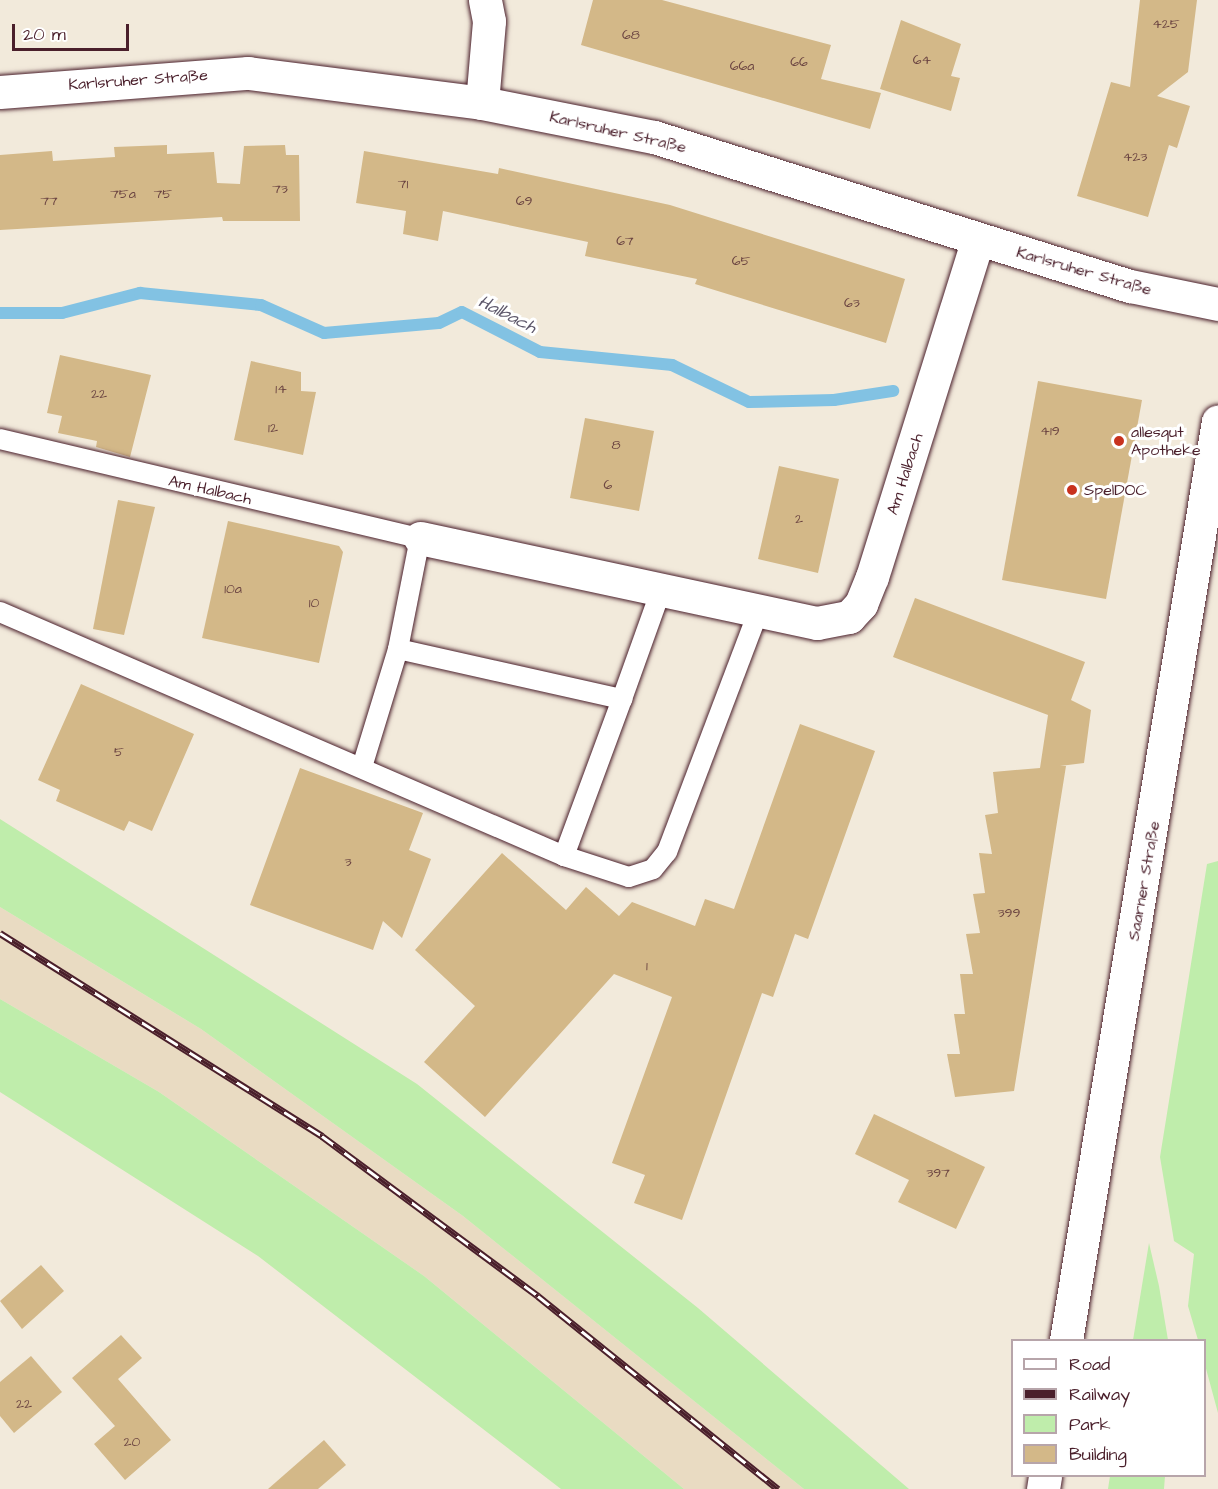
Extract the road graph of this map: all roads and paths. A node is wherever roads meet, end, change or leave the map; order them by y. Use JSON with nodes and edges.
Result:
{"nodes":[{"id":1,"x":485,"y":0,"type":"edge"},
{"id":2,"x":0,"y":92,"type":"edge"},
{"id":3,"x":482,"y":102,"type":"junction"},
{"id":4,"x":978,"y":239,"type":"junction"},
{"id":5,"x":1218,"y":304,"type":"edge"},
{"id":6,"x":1218,"y":421,"type":"edge"},
{"id":7,"x":0,"y":440,"type":"edge"},
{"id":8,"x":1214,"y":477,"type":"edge"},
{"id":9,"x":420,"y":538,"type":"junction"},
{"id":10,"x":662,"y":587,"type":"junction"},
{"id":11,"x":759,"y":610,"type":"junction"},
{"id":12,"x":0,"y":612,"type":"edge"},
{"id":13,"x":398,"y":649,"type":"junction"},
{"id":14,"x":622,"y":699,"type":"junction"},
{"id":15,"x":362,"y":767,"type":"junction"},
{"id":16,"x":564,"y":856,"type":"junction"},
{"id":17,"x":1066,"y":1339,"type":"edge"}],
"edges":[{"from":1,"to":3,"type":"street"},
{"from":2,"to":3,"type":"street","name":"Karlsruher Straße"},
{"from":3,"to":4,"type":"street","name":"Karlsruher Straße"},
{"from":4,"to":5,"type":"street","name":"Karlsruher Straße"},
{"from":4,"to":11,"type":"street","name":"Am Halbach"},
{"from":6,"to":8,"type":"street","name":"Saarner Straße"},
{"from":7,"to":9,"type":"lane","name":"Am Halbach"},
{"from":8,"to":17,"type":"street","name":"Saarner Straße"},
{"from":9,"to":10,"type":"street","name":"Am Halbach"},
{"from":9,"to":13,"type":"lane"},
{"from":10,"to":11,"type":"street","name":"Am Halbach"},
{"from":10,"to":14,"type":"lane"},
{"from":11,"to":16,"type":"lane"},
{"from":12,"to":15,"type":"lane"},
{"from":13,"to":14,"type":"lane"},
{"from":13,"to":15,"type":"lane"},
{"from":14,"to":16,"type":"lane"},
{"from":15,"to":16,"type":"lane"}]}
